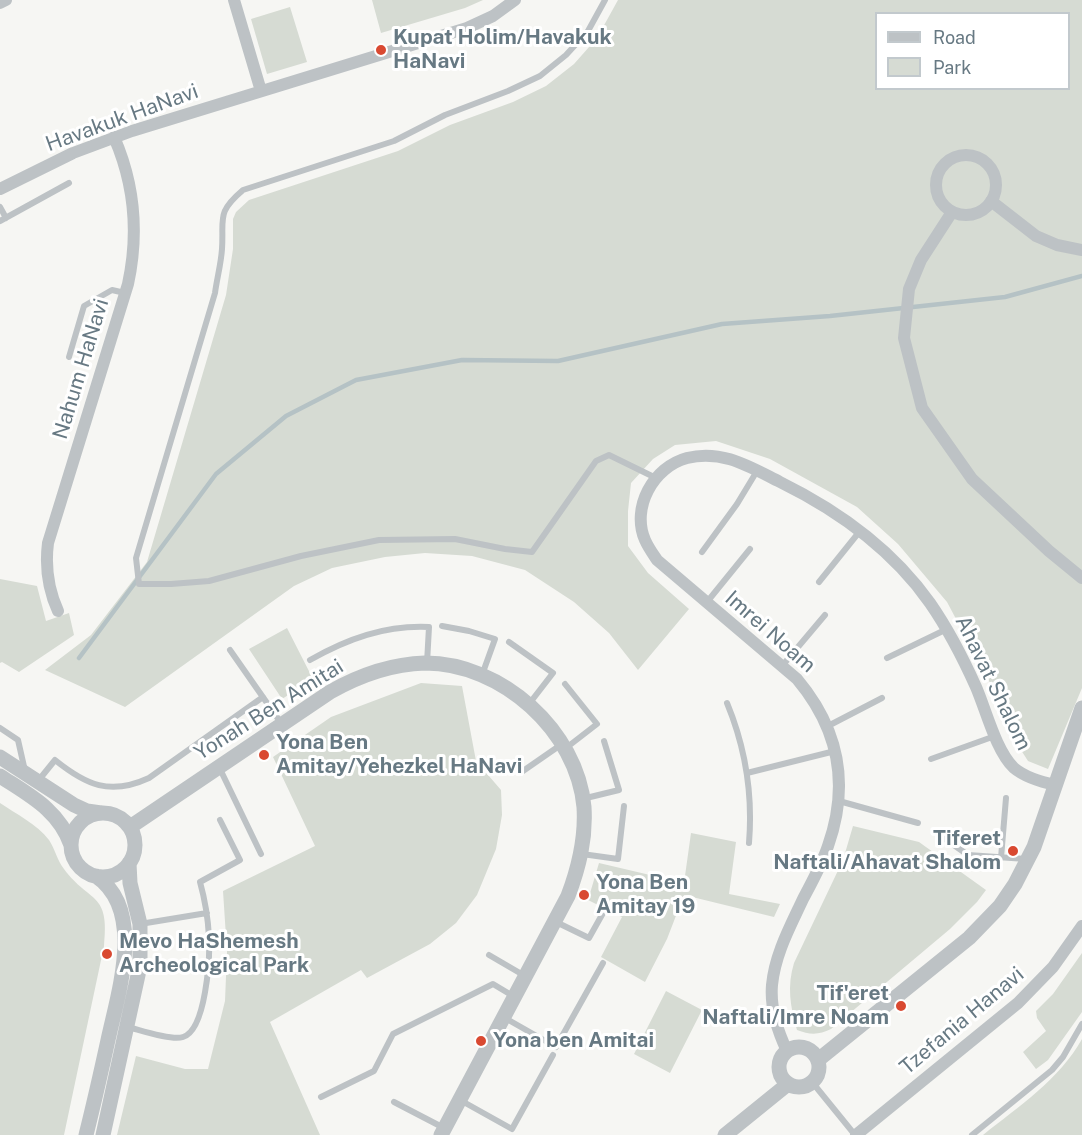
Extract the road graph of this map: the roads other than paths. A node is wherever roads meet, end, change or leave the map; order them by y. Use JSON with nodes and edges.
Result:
{"nodes":[{"id":1,"x":6,"y":0,"type":"edge"},
{"id":2,"x":234,"y":0,"type":"edge"},
{"id":3,"x":515,"y":0,"type":"edge"},
{"id":4,"x":605,"y":0,"type":"edge"},
{"id":5,"x":0,"y":3,"type":"edge"},
{"id":6,"x":261,"y":91,"type":"junction"},
{"id":7,"x":114,"y":137,"type":"junction"},
{"id":8,"x":69,"y":183,"type":"dead end"},
{"id":9,"x":0,"y":189,"type":"edge"},
{"id":10,"x":991,"y":201,"type":"junction"},
{"id":11,"x":0,"y":207,"type":"edge"},
{"id":12,"x":952,"y":212,"type":"junction"},
{"id":13,"x":3,"y":220,"type":"edge"},
{"id":14,"x":1082,"y":250,"type":"edge"},
{"id":15,"x":125,"y":293,"type":"junction"},
{"id":16,"x":69,"y":357,"type":"dead end"},
{"id":17,"x":757,"y":470,"type":"junction"},
{"id":18,"x":660,"y":474,"type":"junction"},
{"id":19,"x":861,"y":530,"type":"junction"},
{"id":20,"x":750,"y":549,"type":"dead end"},
{"id":21,"x":702,"y":552,"type":"dead end"},
{"id":22,"x":1082,"y":578,"type":"edge"},
{"id":23,"x":819,"y":582,"type":"dead end"},
{"id":24,"x":706,"y":602,"type":"junction"},
{"id":25,"x":58,"y":611,"type":"dead end"},
{"id":26,"x":825,"y":615,"type":"dead end"},
{"id":27,"x":442,"y":626,"type":"dead end"},
{"id":28,"x":947,"y":629,"type":"junction"},
{"id":29,"x":509,"y":642,"type":"dead end"},
{"id":30,"x":230,"y":650,"type":"dead end"},
{"id":31,"x":887,"y":658,"type":"dead end"},
{"id":32,"x":310,"y":660,"type":"dead end"},
{"id":33,"x":427,"y":663,"type":"junction"},
{"id":34,"x":782,"y":666,"type":"junction"},
{"id":35,"x":481,"y":676,"type":"junction"},
{"id":36,"x":565,"y":684,"type":"dead end"},
{"id":37,"x":263,"y":697,"type":"junction"},
{"id":38,"x":882,"y":698,"type":"dead end"},
{"id":39,"x":727,"y":703,"type":"dead end"},
{"id":40,"x":528,"y":705,"type":"junction"},
{"id":41,"x":1082,"y":710,"type":"edge"},
{"id":42,"x":281,"y":724,"type":"junction"},
{"id":43,"x":828,"y":726,"type":"junction"},
{"id":44,"x":0,"y":728,"type":"edge"},
{"id":45,"x":996,"y":735,"type":"junction"},
{"id":46,"x":604,"y":741,"type":"dead end"},
{"id":47,"x":564,"y":746,"type":"junction"},
{"id":48,"x":835,"y":751,"type":"junction"},
{"id":49,"x":0,"y":757,"type":"edge"},
{"id":50,"x":931,"y":759,"type":"dead end"},
{"id":51,"x":218,"y":766,"type":"junction"},
{"id":52,"x":523,"y":771,"type":"dead end"},
{"id":53,"x":747,"y":773,"type":"junction"},
{"id":54,"x":0,"y":776,"type":"edge"},
{"id":55,"x":32,"y":778,"type":"junction"},
{"id":56,"x":1056,"y":785,"type":"junction"},
{"id":57,"x":1006,"y":798,"type":"dead end"},
{"id":58,"x":582,"y":799,"type":"junction"},
{"id":59,"x":839,"y":801,"type":"junction"},
{"id":60,"x":624,"y":806,"type":"dead end"},
{"id":61,"x":101,"y":813,"type":"junction"},
{"id":62,"x":220,"y":820,"type":"dead end"},
{"id":63,"x":918,"y":823,"type":"dead end"},
{"id":64,"x":130,"y":827,"type":"junction"},
{"id":65,"x":938,"y":834,"type":"dead end"},
{"id":66,"x":749,"y":843,"type":"dead end"},
{"id":67,"x":71,"y":847,"type":"junction"},
{"id":68,"x":261,"y":854,"type":"dead end"},
{"id":69,"x":581,"y":854,"type":"junction"},
{"id":70,"x":1001,"y":858,"type":"junction"},
{"id":71,"x":1028,"y":860,"type":"junction"},
{"id":72,"x":129,"y":863,"type":"junction"},
{"id":73,"x":96,"y":876,"type":"junction"},
{"id":74,"x":603,"y":913,"type":"dead end"},
{"id":75,"x":207,"y":914,"type":"junction"},
{"id":76,"x":556,"y":921,"type":"junction"},
{"id":77,"x":140,"y":924,"type":"junction"},
{"id":78,"x":1082,"y":926,"type":"edge"},
{"id":79,"x":489,"y":954,"type":"dead end"},
{"id":80,"x":603,"y":963,"type":"dead end"},
{"id":81,"x":526,"y":976,"type":"junction"},
{"id":82,"x":515,"y":997,"type":"junction"},
{"id":83,"x":504,"y":1018,"type":"junction"},
{"id":84,"x":1082,"y":1024,"type":"edge"},
{"id":85,"x":128,"y":1027,"type":"junction"},
{"id":86,"x":787,"y":1051,"type":"junction"},
{"id":87,"x":553,"y":1055,"type":"dead end"},
{"id":88,"x":818,"y":1060,"type":"junction"},
{"id":89,"x":812,"y":1082,"type":"junction"},
{"id":90,"x":788,"y":1084,"type":"junction"},
{"id":91,"x":321,"y":1096,"type":"dead end"},
{"id":92,"x":460,"y":1100,"type":"junction"},
{"id":93,"x":394,"y":1102,"type":"dead end"},
{"id":94,"x":442,"y":1132,"type":"edge"},
{"id":95,"x":86,"y":1135,"type":"edge"},
{"id":96,"x":103,"y":1135,"type":"edge"},
{"id":97,"x":725,"y":1135,"type":"edge"},
{"id":98,"x":855,"y":1135,"type":"edge"},
{"id":99,"x":972,"y":1135,"type":"edge"}],
"edges":[{"from":1,"to":5,"type":"street"},
{"from":2,"to":6,"type":"street"},
{"from":3,"to":6,"type":"street","name":"Havakuk HaNavi"},
{"from":4,"to":18,"type":"lane"},
{"from":6,"to":7,"type":"street","name":"Havakuk HaNavi"},
{"from":7,"to":9,"type":"street","name":"Havakuk HaNavi"},
{"from":7,"to":15,"type":"street","name":"Nahum HaNavi"},
{"from":8,"to":13,"type":"lane"},
{"from":10,"to":12,"type":"street"},
{"from":10,"to":12,"type":"street"},
{"from":10,"to":14,"type":"street"},
{"from":11,"to":13,"type":"lane"},
{"from":12,"to":22,"type":"street"},
{"from":15,"to":16,"type":"lane"},
{"from":15,"to":25,"type":"street","name":"Nahum HaNavi"},
{"from":17,"to":18,"type":"street","name":"Ahavat Shalom"},
{"from":17,"to":19,"type":"street","name":"Ahavat Shalom"},
{"from":17,"to":21,"type":"lane"},
{"from":18,"to":24,"type":"street","name":"Imrei Noam"},
{"from":19,"to":23,"type":"lane"},
{"from":19,"to":28,"type":"street","name":"Ahavat Shalom"},
{"from":20,"to":24,"type":"lane"},
{"from":24,"to":34,"type":"street","name":"Imrei Noam"},
{"from":26,"to":34,"type":"lane"},
{"from":27,"to":35,"type":"lane"},
{"from":28,"to":31,"type":"lane"},
{"from":28,"to":45,"type":"street","name":"Ahavat Shalom"},
{"from":29,"to":40,"type":"lane"},
{"from":30,"to":37,"type":"lane"},
{"from":32,"to":33,"type":"lane"},
{"from":33,"to":35,"type":"street","name":"Yonah Ben Amitai"},
{"from":33,"to":42,"type":"street","name":"Yonah Ben Amitai"},
{"from":34,"to":43,"type":"street","name":"Imrei Noam"},
{"from":35,"to":40,"type":"street","name":"Yonah Ben Amitai"},
{"from":36,"to":47,"type":"lane"},
{"from":37,"to":42,"type":"lane"},
{"from":37,"to":55,"type":"lane"},
{"from":38,"to":43,"type":"lane"},
{"from":39,"to":53,"type":"lane"},
{"from":40,"to":47,"type":"street","name":"Yonah Ben Amitai"},
{"from":41,"to":56,"type":"street"},
{"from":42,"to":51,"type":"street","name":"Yonah Ben Amitai"},
{"from":43,"to":48,"type":"street","name":"Imrei Noam"},
{"from":44,"to":55,"type":"lane"},
{"from":45,"to":50,"type":"lane"},
{"from":45,"to":56,"type":"street","name":"Ahavat Shalom"},
{"from":46,"to":58,"type":"lane"},
{"from":47,"to":52,"type":"lane"},
{"from":47,"to":58,"type":"street","name":"Yonah Ben Amitai"},
{"from":48,"to":53,"type":"lane"},
{"from":48,"to":59,"type":"street","name":"Imrei Noam"},
{"from":49,"to":55,"type":"street"},
{"from":51,"to":64,"type":"street","name":"Yonah Ben Amitai"},
{"from":51,"to":68,"type":"lane"},
{"from":53,"to":66,"type":"lane"},
{"from":54,"to":67,"type":"street"},
{"from":55,"to":61,"type":"street"},
{"from":56,"to":71,"type":"street"},
{"from":57,"to":70,"type":"lane"},
{"from":58,"to":69,"type":"street","name":"Yonah Ben Amitai"},
{"from":59,"to":63,"type":"lane"},
{"from":59,"to":86,"type":"street","name":"Imrei Noam"},
{"from":60,"to":69,"type":"lane"},
{"from":61,"to":64,"type":"street"},
{"from":61,"to":67,"type":"street"},
{"from":62,"to":75,"type":"lane"},
{"from":64,"to":72,"type":"street"},
{"from":65,"to":70,"type":"lane"},
{"from":67,"to":73,"type":"street"},
{"from":69,"to":76,"type":"street","name":"Yonah Ben Amitai"},
{"from":70,"to":71,"type":"lane"},
{"from":71,"to":88,"type":"street"},
{"from":72,"to":73,"type":"street"},
{"from":72,"to":77,"type":"street"},
{"from":73,"to":95,"type":"street"},
{"from":74,"to":76,"type":"lane"},
{"from":75,"to":77,"type":"lane"},
{"from":75,"to":85,"type":"lane"},
{"from":76,"to":81,"type":"street","name":"Yonah Ben Amitai"},
{"from":77,"to":85,"type":"street"},
{"from":78,"to":98,"type":"street","name":"Tzefania Hanavi"},
{"from":79,"to":81,"type":"lane"},
{"from":80,"to":83,"type":"lane"},
{"from":81,"to":82,"type":"street","name":"Yonah Ben Amitai"},
{"from":82,"to":83,"type":"street","name":"Yonah Ben Amitai"},
{"from":82,"to":91,"type":"lane"},
{"from":83,"to":92,"type":"street","name":"Yonah Ben Amitai"},
{"from":84,"to":99,"type":"lane"},
{"from":85,"to":96,"type":"street"},
{"from":86,"to":88,"type":"street"},
{"from":86,"to":90,"type":"street"},
{"from":87,"to":92,"type":"lane"},
{"from":88,"to":89,"type":"street"},
{"from":89,"to":90,"type":"street"},
{"from":89,"to":98,"type":"lane"},
{"from":90,"to":97,"type":"street"},
{"from":92,"to":94,"type":"street","name":"Yonah Ben Amitai"},
{"from":93,"to":94,"type":"lane"}]}
